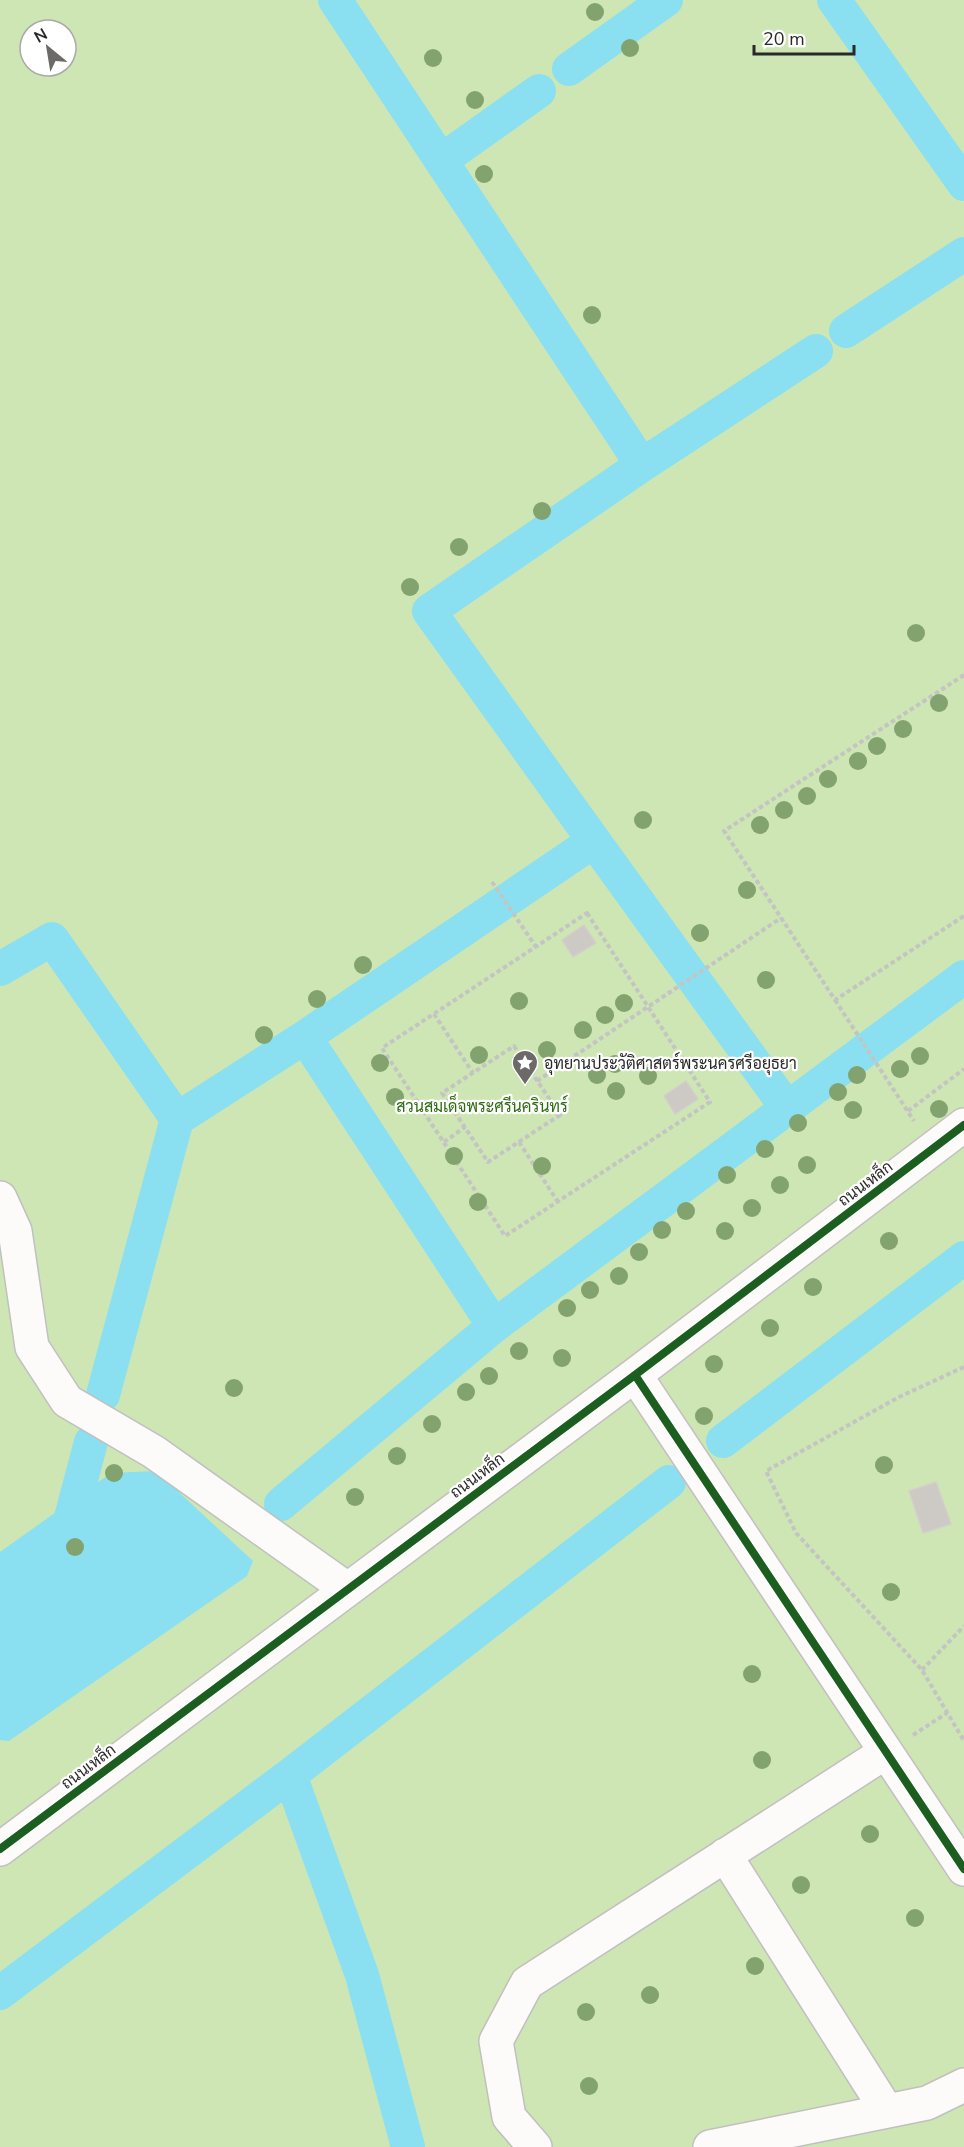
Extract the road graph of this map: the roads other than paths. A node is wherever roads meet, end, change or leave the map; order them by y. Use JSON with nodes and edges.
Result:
{"nodes":[{"id":1,"x":964,"y":1125,"type":"edge"},
{"id":2,"x":0,"y":1198,"type":"edge"},
{"id":3,"x":635,"y":1374,"type":"junction"},
{"id":4,"x":347,"y":1589,"type":"junction"},
{"id":5,"x":886,"y":1752,"type":"junction"},
{"id":6,"x":3,"y":1847,"type":"edge"},
{"id":7,"x":725,"y":1855,"type":"junction"},
{"id":8,"x":964,"y":1869,"type":"edge"},
{"id":9,"x":964,"y":2085,"type":"edge"},
{"id":10,"x":888,"y":2111,"type":"junction"},
{"id":11,"x":536,"y":2147,"type":"edge"},
{"id":12,"x":710,"y":2147,"type":"edge"}],
"edges":[{"from":1,"to":3,"type":"street","name":"ถนนเหล็ก"},
{"from":2,"to":4,"type":"street"},
{"from":3,"to":4,"type":"street","name":"ถนนเหล็ก"},
{"from":3,"to":5,"type":"street"},
{"from":4,"to":6,"type":"street","name":"ถนนเหล็ก"},
{"from":5,"to":7,"type":"street"},
{"from":5,"to":8,"type":"street"},
{"from":7,"to":10,"type":"street"},
{"from":7,"to":11,"type":"street"},
{"from":9,"to":10,"type":"street"},
{"from":10,"to":12,"type":"street"}]}
